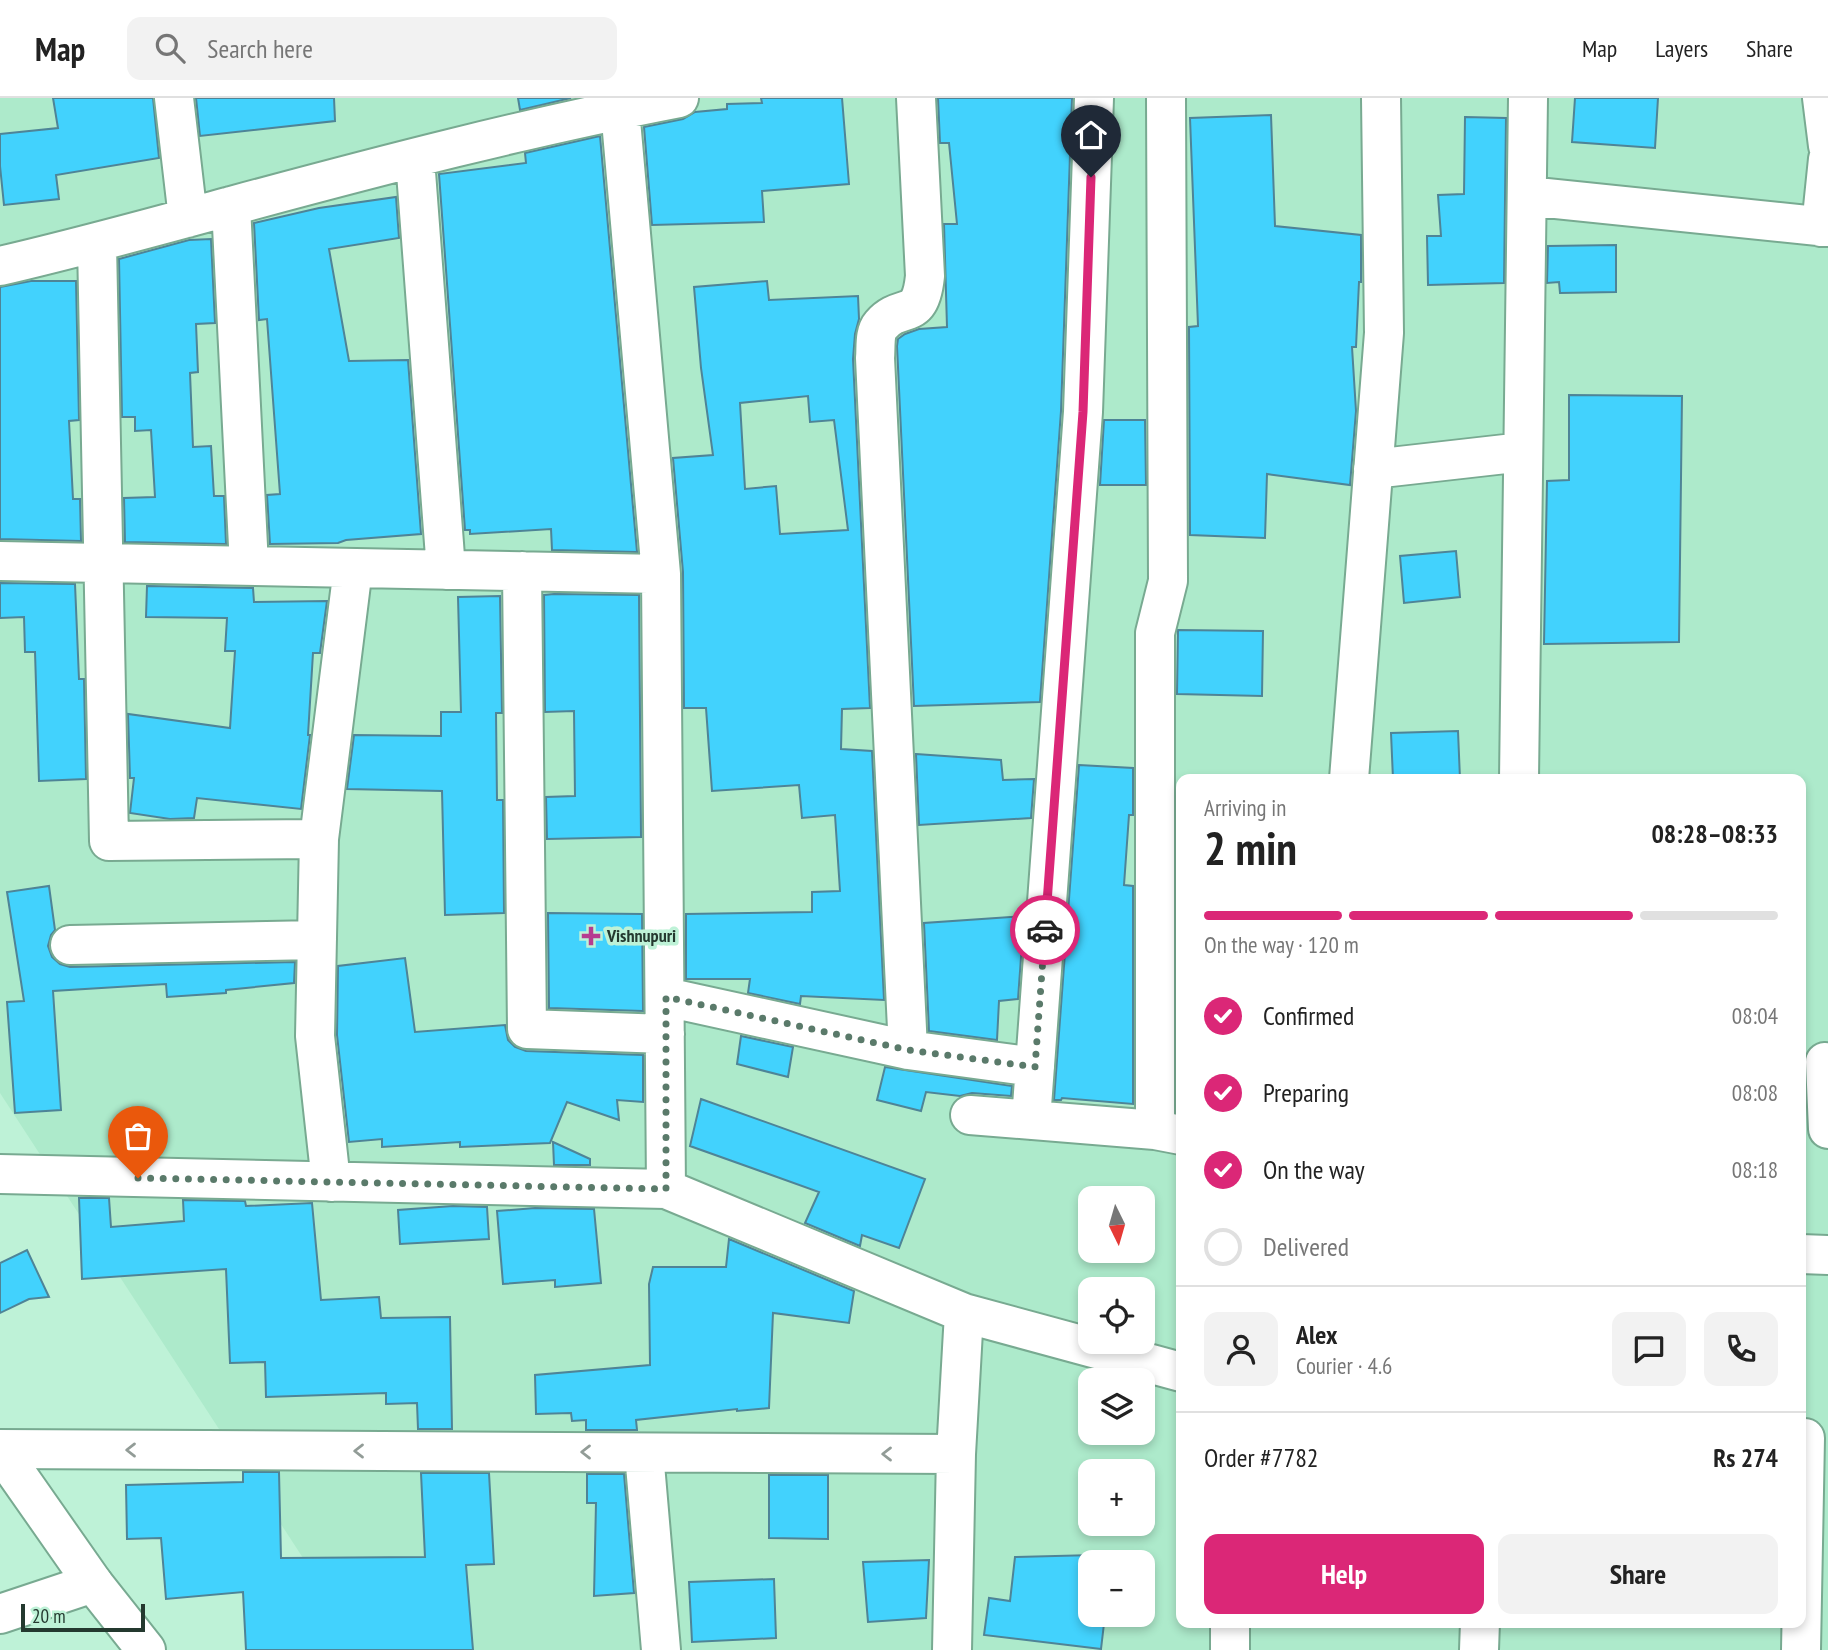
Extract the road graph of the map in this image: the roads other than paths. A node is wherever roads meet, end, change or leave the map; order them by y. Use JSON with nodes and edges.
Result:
{"nodes":[{"id":1,"x":174,"y":98,"type":"edge"},
{"id":2,"x":679,"y":98,"type":"edge"},
{"id":3,"x":916,"y":98,"type":"edge"},
{"id":4,"x":1094,"y":98,"type":"edge"},
{"id":5,"x":1166,"y":98,"type":"edge"},
{"id":6,"x":1381,"y":98,"type":"edge"},
{"id":7,"x":1528,"y":98,"type":"edge"},
{"id":8,"x":1822,"y":98,"type":"edge"},
{"id":9,"x":620,"y":109,"type":"junction"},
{"id":10,"x":553,"y":111,"type":"edge"},
{"id":11,"x":1828,"y":146,"type":"edge"},
{"id":12,"x":415,"y":159,"type":"junction"},
{"id":13,"x":1828,"y":159,"type":"edge"},
{"id":14,"x":1527,"y":196,"type":"junction"},
{"id":15,"x":231,"y":206,"type":"junction"},
{"id":16,"x":188,"y":218,"type":"junction"},
{"id":17,"x":1825,"y":227,"type":"edge"},
{"id":18,"x":97,"y":244,"type":"junction"},
{"id":19,"x":0,"y":266,"type":"edge"},
{"id":20,"x":1523,"y":452,"type":"junction"},
{"id":21,"x":1373,"y":469,"type":"junction"},
{"id":22,"x":0,"y":561,"type":"edge"},
{"id":23,"x":103,"y":563,"type":"junction"},
{"id":24,"x":249,"y":566,"type":"junction"},
{"id":25,"x":353,"y":568,"type":"junction"},
{"id":26,"x":446,"y":570,"type":"junction"},
{"id":27,"x":522,"y":571,"type":"junction"},
{"id":28,"x":661,"y":574,"type":"junction"},
{"id":29,"x":1349,"y":774,"type":"edge"},
{"id":30,"x":1518,"y":774,"type":"edge"},
{"id":31,"x":319,"y":839,"type":"junction"},
{"id":32,"x":317,"y":940,"type":"junction"},
{"id":33,"x":69,"y":945,"type":"dead end"},
{"id":34,"x":665,"y":1016,"type":"junction"},
{"id":35,"x":908,"y":1050,"type":"junction"},
{"id":36,"x":1825,"y":1062,"type":"dead end"},
{"id":37,"x":1035,"y":1067,"type":"junction"},
{"id":38,"x":970,"y":1115,"type":"dead end"},
{"id":39,"x":1031,"y":1120,"type":"junction"},
{"id":40,"x":1828,"y":1129,"type":"edge"},
{"id":41,"x":1168,"y":1132,"type":"edge"},
{"id":42,"x":0,"y":1174,"type":"edge"},
{"id":43,"x":331,"y":1182,"type":"junction"},
{"id":44,"x":666,"y":1189,"type":"junction"},
{"id":45,"x":1806,"y":1254,"type":"edge"},
{"id":46,"x":1828,"y":1255,"type":"edge"},
{"id":47,"x":964,"y":1313,"type":"junction"},
{"id":48,"x":1176,"y":1371,"type":"edge"},
{"id":49,"x":1811,"y":1438,"type":"edge"},
{"id":50,"x":0,"y":1450,"type":"edge"},
{"id":51,"x":644,"y":1452,"type":"junction"},
{"id":52,"x":956,"y":1454,"type":"junction"},
{"id":53,"x":1806,"y":1544,"type":"edge"},
{"id":54,"x":93,"y":1583,"type":"junction"},
{"id":55,"x":0,"y":1614,"type":"edge"},
{"id":56,"x":1230,"y":1628,"type":"edge"},
{"id":57,"x":1480,"y":1628,"type":"edge"},
{"id":58,"x":1802,"y":1628,"type":"edge"},
{"id":59,"x":146,"y":1650,"type":"edge"},
{"id":60,"x":661,"y":1650,"type":"edge"},
{"id":61,"x":952,"y":1650,"type":"edge"},
{"id":62,"x":1230,"y":1650,"type":"edge"},
{"id":63,"x":1479,"y":1650,"type":"edge"},
{"id":64,"x":1801,"y":1650,"type":"edge"}],
"edges":[{"from":1,"to":16,"type":"street"},
{"from":2,"to":9,"type":"street"},
{"from":3,"to":35,"type":"street"},
{"from":4,"to":37,"type":"street"},
{"from":5,"to":41,"type":"street"},
{"from":6,"to":21,"type":"street"},
{"from":7,"to":14,"type":"street"},
{"from":8,"to":11,"type":"street"},
{"from":9,"to":10,"type":"street"},
{"from":9,"to":28,"type":"street"},
{"from":10,"to":12,"type":"street"},
{"from":12,"to":15,"type":"street"},
{"from":12,"to":26,"type":"street"},
{"from":13,"to":17,"type":"street"},
{"from":14,"to":17,"type":"street"},
{"from":14,"to":20,"type":"street"},
{"from":15,"to":16,"type":"street"},
{"from":15,"to":24,"type":"street"},
{"from":16,"to":18,"type":"street"},
{"from":18,"to":19,"type":"street"},
{"from":18,"to":23,"type":"street"},
{"from":20,"to":21,"type":"street"},
{"from":20,"to":30,"type":"street"},
{"from":21,"to":29,"type":"street"},
{"from":22,"to":23,"type":"street"},
{"from":23,"to":24,"type":"street"},
{"from":23,"to":31,"type":"street"},
{"from":24,"to":25,"type":"street"},
{"from":25,"to":26,"type":"street"},
{"from":25,"to":31,"type":"street"},
{"from":26,"to":27,"type":"street"},
{"from":27,"to":28,"type":"street"},
{"from":27,"to":34,"type":"street"},
{"from":28,"to":34,"type":"street"},
{"from":31,"to":32,"type":"street"},
{"from":32,"to":33,"type":"street"},
{"from":32,"to":43,"type":"street"},
{"from":34,"to":35,"type":"street"},
{"from":34,"to":44,"type":"street"},
{"from":35,"to":37,"type":"street"},
{"from":36,"to":40,"type":"street"},
{"from":37,"to":39,"type":"street"},
{"from":38,"to":39,"type":"street"},
{"from":39,"to":41,"type":"street"},
{"from":42,"to":43,"type":"street"},
{"from":43,"to":44,"type":"street"},
{"from":44,"to":47,"type":"street"},
{"from":45,"to":46,"type":"street"},
{"from":47,"to":48,"type":"street"},
{"from":47,"to":52,"type":"street"},
{"from":49,"to":53,"type":"street"},
{"from":51,"to":50,"type":"street","one_way":true},
{"from":50,"to":54,"type":"street"},
{"from":52,"to":51,"type":"street","one_way":true},
{"from":51,"to":60,"type":"street"},
{"from":52,"to":61,"type":"street"},
{"from":54,"to":55,"type":"street"},
{"from":54,"to":59,"type":"street"},
{"from":56,"to":62,"type":"street"},
{"from":57,"to":63,"type":"street"},
{"from":58,"to":64,"type":"street"}]}
